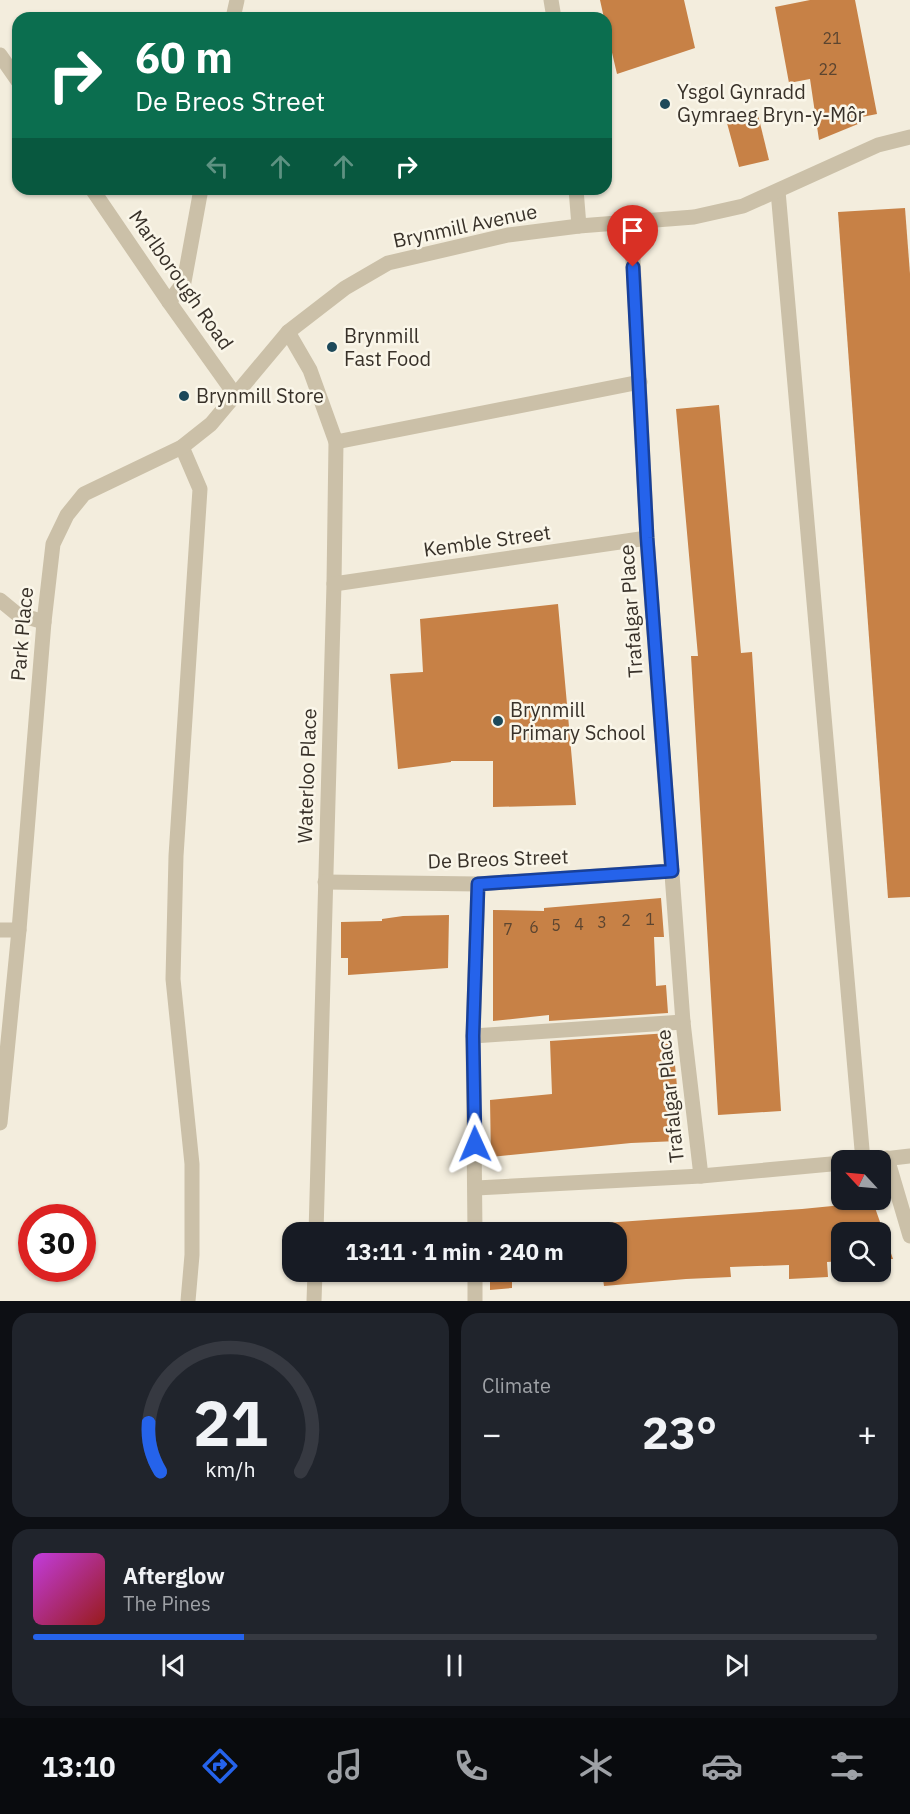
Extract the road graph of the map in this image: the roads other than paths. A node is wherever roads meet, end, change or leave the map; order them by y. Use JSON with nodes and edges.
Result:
{"nodes":[{"id":1,"x":0,"y":55,"type":"edge"},
{"id":2,"x":12,"y":72,"type":"edge"},
{"id":3,"x":910,"y":137,"type":"edge"},
{"id":4,"x":777,"y":191,"type":"junction"},
{"id":5,"x":96,"y":195,"type":"edge"},
{"id":6,"x":200,"y":195,"type":"edge"},
{"id":7,"x":576,"y":195,"type":"edge"},
{"id":8,"x":631,"y":221,"type":"junction"},
{"id":9,"x":579,"y":226,"type":"junction"},
{"id":10,"x":169,"y":302,"type":"junction"},
{"id":11,"x":288,"y":332,"type":"junction"},
{"id":12,"x":639,"y":382,"type":"junction"},
{"id":13,"x":236,"y":396,"type":"junction"},
{"id":14,"x":336,"y":442,"type":"junction"},
{"id":15,"x":182,"y":447,"type":"junction"},
{"id":16,"x":647,"y":538,"type":"junction"},
{"id":17,"x":53,"y":544,"type":"joint"},
{"id":18,"x":334,"y":584,"type":"junction"},
{"id":19,"x":0,"y":600,"type":"edge"},
{"id":20,"x":44,"y":622,"type":"junction"},
{"id":21,"x":672,"y":871,"type":"junction"},
{"id":22,"x":325,"y":882,"type":"junction"},
{"id":23,"x":478,"y":884,"type":"junction"},
{"id":24,"x":0,"y":930,"type":"edge"},
{"id":25,"x":19,"y":930,"type":"junction"},
{"id":26,"x":683,"y":1022,"type":"junction"},
{"id":27,"x":473,"y":1036,"type":"junction"},
{"id":28,"x":0,"y":1123,"type":"edge"},
{"id":29,"x":864,"y":1150,"type":"edge"},
{"id":30,"x":910,"y":1156,"type":"edge"},
{"id":31,"x":891,"y":1158,"type":"edge"},
{"id":32,"x":831,"y":1164,"type":"edge"},
{"id":33,"x":891,"y":1172,"type":"edge"},
{"id":34,"x":701,"y":1176,"type":"junction"},
{"id":35,"x":476,"y":1188,"type":"junction"},
{"id":36,"x":316,"y":1222,"type":"edge"},
{"id":37,"x":476,"y":1222,"type":"edge"},
{"id":38,"x":910,"y":1236,"type":"edge"},
{"id":39,"x":315,"y":1282,"type":"edge"},
{"id":40,"x":475,"y":1282,"type":"edge"},
{"id":41,"x":188,"y":1301,"type":"edge"},
{"id":42,"x":314,"y":1301,"type":"edge"},
{"id":43,"x":475,"y":1301,"type":"edge"}],
"edges":[{"from":1,"to":2,"type":"street"},
{"from":3,"to":4,"type":"street","name":"Brynmill Avenue"},
{"from":4,"to":8,"type":"street","name":"Brynmill Avenue"},
{"from":4,"to":29,"type":"street"},
{"from":5,"to":10,"type":"street","name":"Marlborough Road"},
{"from":6,"to":10,"type":"street"},
{"from":7,"to":9,"type":"street"},
{"from":8,"to":9,"type":"street","name":"Brynmill Avenue"},
{"from":8,"to":12,"type":"street","name":"Trafalgar Place"},
{"from":9,"to":11,"type":"street","name":"Brynmill Avenue"},
{"from":10,"to":13,"type":"street","name":"Marlborough Road"},
{"from":11,"to":13,"type":"street","name":"Brynmill Avenue"},
{"from":11,"to":14,"type":"street","name":"Waterloo Place"},
{"from":12,"to":14,"type":"street"},
{"from":12,"to":16,"type":"street","name":"Trafalgar Place"},
{"from":13,"to":15,"type":"street","name":"Brynmill Avenue"},
{"from":14,"to":18,"type":"street","name":"Waterloo Place"},
{"from":15,"to":17,"type":"street","name":"Brynmill Avenue"},
{"from":15,"to":41,"type":"street"},
{"from":16,"to":18,"type":"street","name":"Kemble Street"},
{"from":16,"to":21,"type":"street","name":"Trafalgar Place"},
{"from":17,"to":20,"type":"street","name":"Park Place"},
{"from":18,"to":22,"type":"street","name":"Waterloo Place"},
{"from":19,"to":20,"type":"street"},
{"from":20,"to":25,"type":"street","name":"Park Place"},
{"from":21,"to":23,"type":"street","name":"De Breos Street"},
{"from":21,"to":26,"type":"street","name":"Trafalgar Place"},
{"from":22,"to":23,"type":"street","name":"De Breos Street"},
{"from":22,"to":36,"type":"street","name":"Waterloo Place"},
{"from":23,"to":27,"type":"street"},
{"from":24,"to":25,"type":"street"},
{"from":25,"to":28,"type":"street","name":"Park Place"},
{"from":26,"to":27,"type":"street"},
{"from":26,"to":34,"type":"street","name":"Trafalgar Place"},
{"from":27,"to":35,"type":"street"},
{"from":30,"to":31,"type":"street"},
{"from":32,"to":34,"type":"street"},
{"from":33,"to":38,"type":"street"},
{"from":34,"to":35,"type":"street"},
{"from":35,"to":37,"type":"street"},
{"from":39,"to":42,"type":"street"},
{"from":40,"to":43,"type":"street"}]}
